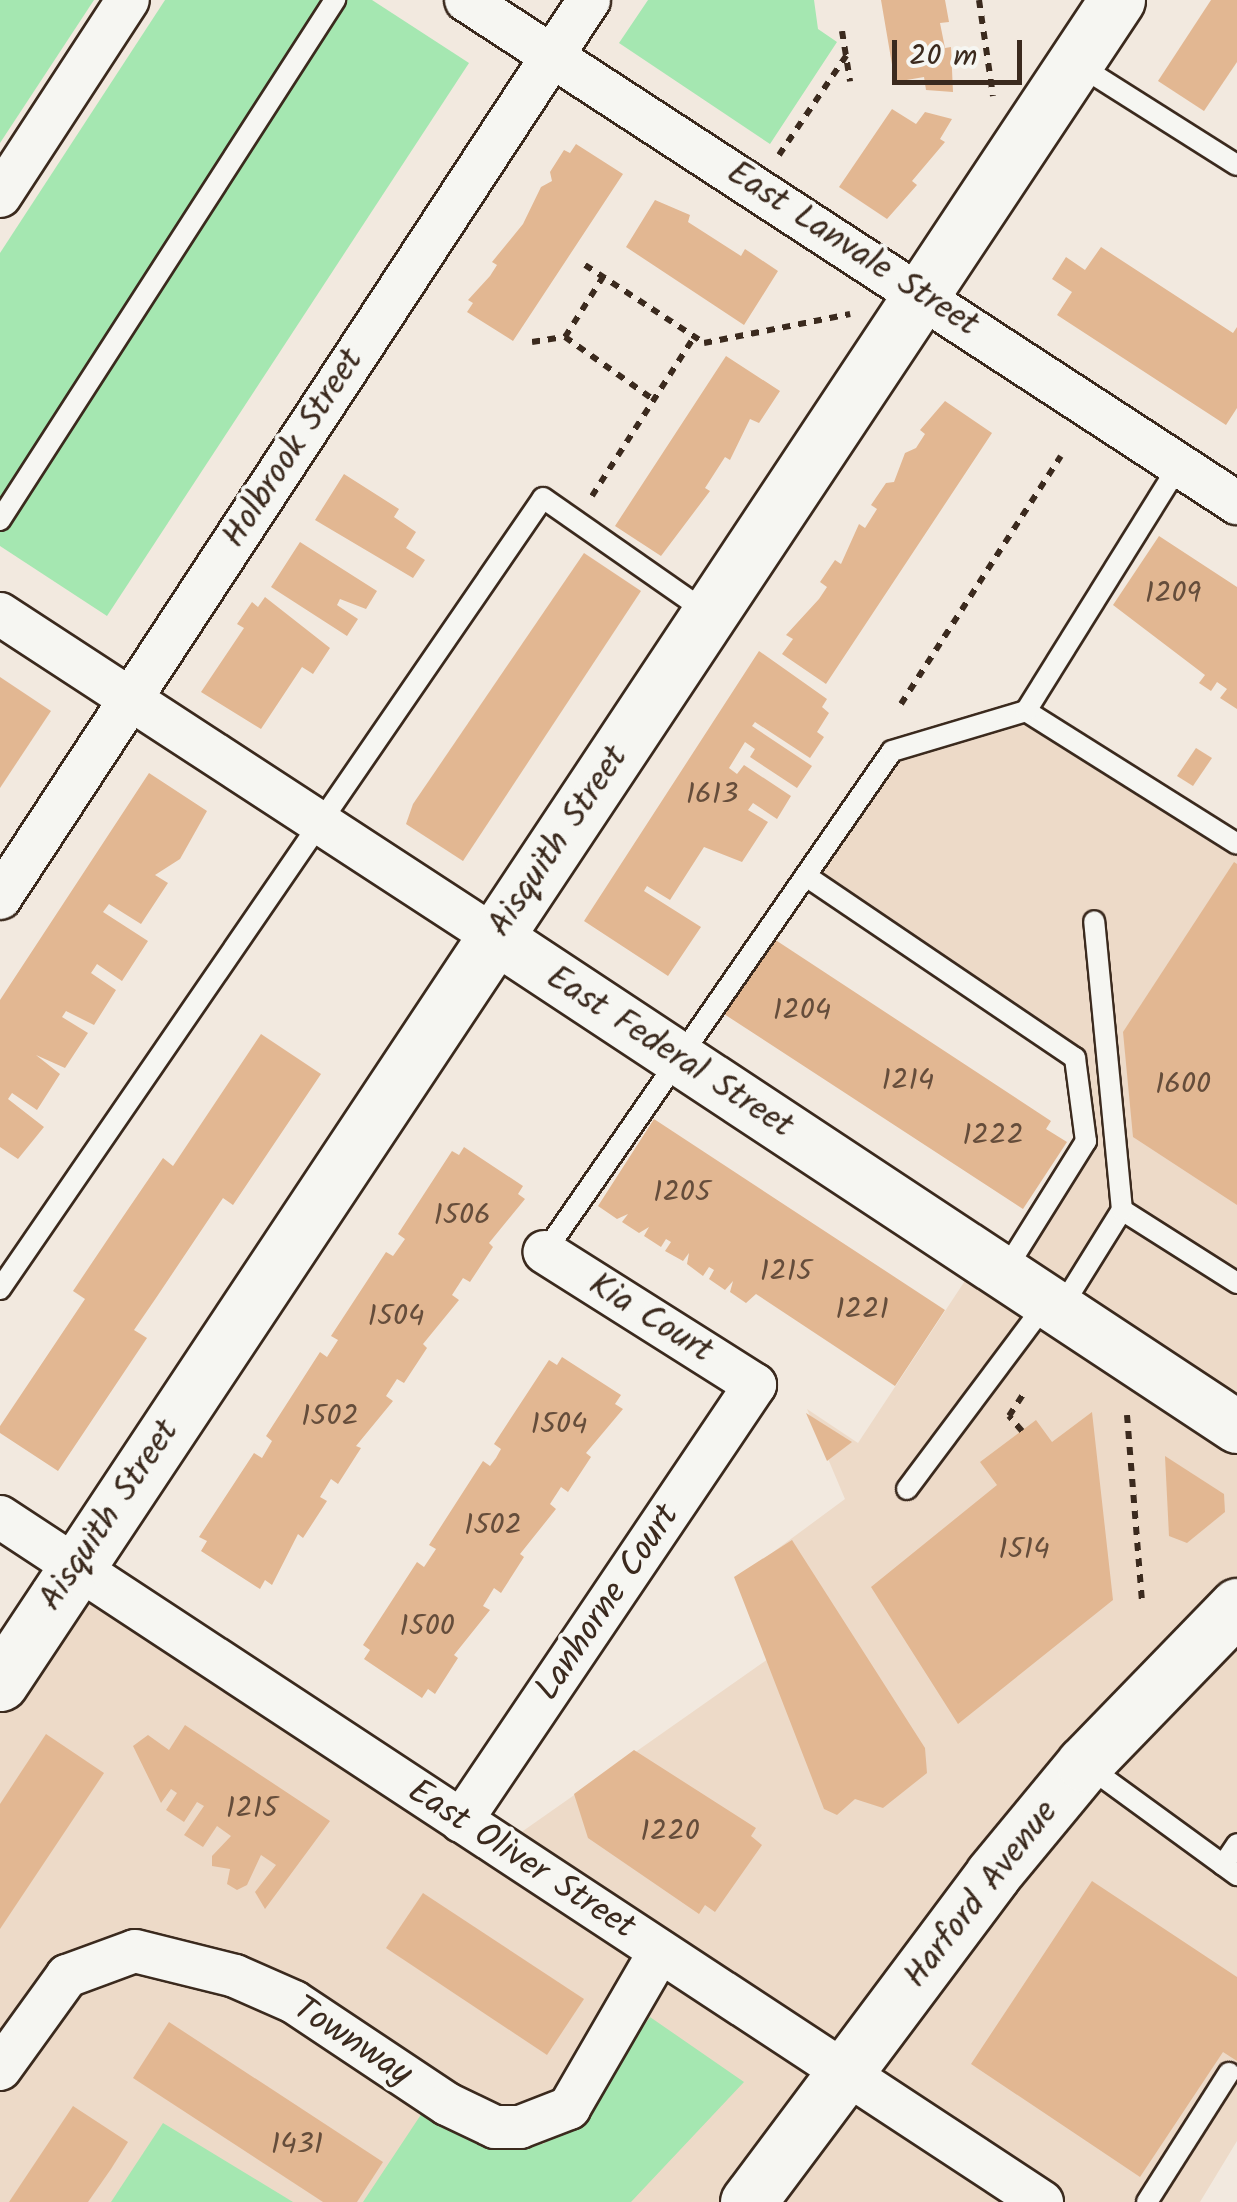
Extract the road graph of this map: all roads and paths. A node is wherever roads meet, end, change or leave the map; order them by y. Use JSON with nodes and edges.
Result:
{"nodes":[{"id":1,"x":128,"y":0,"type":"edge"},
{"id":2,"x":335,"y":0,"type":"edge"},
{"id":3,"x":466,"y":0,"type":"edge"},
{"id":4,"x":589,"y":0,"type":"edge"},
{"id":5,"x":980,"y":0,"type":"edge"},
{"id":6,"x":1117,"y":0,"type":"edge"},
{"id":7,"x":842,"y":31,"type":"dead end"},
{"id":8,"x":551,"y":55,"type":"junction"},
{"id":9,"x":846,"y":56,"type":"junction"},
{"id":10,"x":1075,"y":63,"type":"junction"},
{"id":11,"x":850,"y":81,"type":"dead end"},
{"id":12,"x":772,"y":165,"type":"dead end"},
{"id":13,"x":1237,"y":165,"type":"edge"},
{"id":14,"x":1003,"y":172,"type":"junction"},
{"id":15,"x":0,"y":196,"type":"edge"},
{"id":16,"x":585,"y":265,"type":"dead end"},
{"id":17,"x":604,"y":277,"type":"junction"},
{"id":18,"x":922,"y":294,"type":"junction"},
{"id":19,"x":852,"y":314,"type":"dead end"},
{"id":20,"x":565,"y":337,"type":"junction"},
{"id":21,"x":694,"y":337,"type":"junction"},
{"id":22,"x":532,"y":342,"type":"dead end"},
{"id":23,"x":654,"y":400,"type":"junction"},
{"id":24,"x":1061,"y":456,"type":"dead end"},
{"id":25,"x":1179,"y":465,"type":"junction"},
{"id":26,"x":1237,"y":503,"type":"edge"},
{"id":27,"x":583,"y":510,"type":"dead end"},
{"id":28,"x":0,"y":520,"type":"edge"},
{"id":29,"x":0,"y":614,"type":"edge"},
{"id":30,"x":710,"y":614,"type":"junction"},
{"id":31,"x":130,"y":699,"type":"junction"},
{"id":32,"x":901,"y":704,"type":"dead end"},
{"id":33,"x":1026,"y":711,"type":"junction"},
{"id":34,"x":318,"y":822,"type":"junction"},
{"id":35,"x":1237,"y":844,"type":"edge"},
{"id":36,"x":806,"y":876,"type":"junction"},
{"id":37,"x":0,"y":898,"type":"edge"},
{"id":38,"x":1094,"y":922,"type":"dead end"},
{"id":39,"x":495,"y":937,"type":"junction"},
{"id":40,"x":677,"y":1058,"type":"junction"},
{"id":41,"x":1122,"y":1210,"type":"junction"},
{"id":42,"x":545,"y":1252,"type":"joint"},
{"id":43,"x":1003,"y":1272,"type":"junction"},
{"id":44,"x":1237,"y":1282,"type":"edge"},
{"id":45,"x":0,"y":1290,"type":"edge"},
{"id":46,"x":1054,"y":1306,"type":"junction"},
{"id":47,"x":1035,"y":1374,"type":"dead end"},
{"id":48,"x":754,"y":1385,"type":"joint"},
{"id":49,"x":1127,"y":1415,"type":"dead end"},
{"id":50,"x":1237,"y":1427,"type":"edge"},
{"id":51,"x":1022,"y":1430,"type":"dead end"},
{"id":52,"x":907,"y":1489,"type":"dead end"},
{"id":53,"x":0,"y":1517,"type":"edge"},
{"id":54,"x":76,"y":1567,"type":"junction"},
{"id":55,"x":1142,"y":1602,"type":"dead end"},
{"id":56,"x":1237,"y":1606,"type":"edge"},
{"id":57,"x":0,"y":1683,"type":"edge"},
{"id":58,"x":1084,"y":1764,"type":"junction"},
{"id":59,"x":461,"y":1821,"type":"junction"},
{"id":60,"x":1237,"y":1844,"type":"edge"},
{"id":61,"x":1230,"y":1870,"type":"edge"},
{"id":62,"x":660,"y":1951,"type":"junction"},
{"id":63,"x":0,"y":2069,"type":"edge"},
{"id":64,"x":1229,"y":2073,"type":"dead end"},
{"id":65,"x":847,"y":2075,"type":"junction"},
{"id":66,"x":748,"y":2202,"type":"edge"},
{"id":67,"x":1042,"y":2202,"type":"edge"},
{"id":68,"x":1148,"y":2202,"type":"edge"}],
"edges":[{"from":1,"to":15,"type":"street"},
{"from":2,"to":28,"type":"lane"},
{"from":3,"to":8,"type":"street","name":"East Lanvale Street"},
{"from":4,"to":8,"type":"street","name":"Holbrook Street"},
{"from":5,"to":14,"type":"path"},
{"from":6,"to":10,"type":"main road","name":"Aisquith Street"},
{"from":7,"to":9,"type":"path"},
{"from":8,"to":18,"type":"street","name":"East Lanvale Street"},
{"from":8,"to":31,"type":"street","name":"Holbrook Street"},
{"from":9,"to":11,"type":"path"},
{"from":9,"to":12,"type":"path"},
{"from":10,"to":13,"type":"lane"},
{"from":10,"to":14,"type":"main road","name":"Aisquith Street"},
{"from":14,"to":18,"type":"main road","name":"Aisquith Street"},
{"from":16,"to":17,"type":"path"},
{"from":17,"to":20,"type":"path"},
{"from":17,"to":21,"type":"path"},
{"from":18,"to":25,"type":"street","name":"East Lanvale Street"},
{"from":18,"to":30,"type":"main road","name":"Aisquith Street"},
{"from":19,"to":21,"type":"path"},
{"from":20,"to":22,"type":"path"},
{"from":20,"to":23,"type":"path"},
{"from":21,"to":23,"type":"path"},
{"from":23,"to":27,"type":"path"},
{"from":24,"to":32,"type":"path"},
{"from":25,"to":26,"type":"street","name":"East Lanvale Street"},
{"from":25,"to":33,"type":"lane"},
{"from":29,"to":31,"type":"street","name":"East Federal Street"},
{"from":30,"to":34,"type":"lane"},
{"from":30,"to":39,"type":"main road","name":"Aisquith Street"},
{"from":31,"to":34,"type":"street","name":"East Federal Street"},
{"from":31,"to":37,"type":"street","name":"Holbrook Street"},
{"from":33,"to":35,"type":"lane"},
{"from":33,"to":36,"type":"lane"},
{"from":34,"to":39,"type":"street","name":"East Federal Street"},
{"from":34,"to":45,"type":"lane"},
{"from":36,"to":40,"type":"lane"},
{"from":36,"to":43,"type":"lane"},
{"from":38,"to":41,"type":"lane"},
{"from":39,"to":40,"type":"street","name":"East Federal Street"},
{"from":39,"to":54,"type":"main road","name":"Aisquith Street"},
{"from":40,"to":42,"type":"lane"},
{"from":40,"to":43,"type":"street","name":"East Federal Street"},
{"from":41,"to":44,"type":"lane"},
{"from":41,"to":46,"type":"lane"},
{"from":42,"to":48,"type":"street","name":"Kia Court"},
{"from":43,"to":46,"type":"street","name":"East Federal Street"},
{"from":46,"to":50,"type":"street","name":"East Federal Street"},
{"from":46,"to":52,"type":"lane"},
{"from":47,"to":51,"type":"path"},
{"from":48,"to":59,"type":"street","name":"Lanhorne Court"},
{"from":49,"to":55,"type":"path"},
{"from":53,"to":54,"type":"street","name":"East Oliver Street"},
{"from":54,"to":57,"type":"main road","name":"Aisquith Street"},
{"from":54,"to":59,"type":"street","name":"East Oliver Street"},
{"from":56,"to":58,"type":"main road","name":"Harford Avenue"},
{"from":58,"to":61,"type":"lane"},
{"from":58,"to":65,"type":"main road","name":"Harford Avenue"},
{"from":59,"to":62,"type":"street","name":"East Oliver Street"},
{"from":60,"to":61,"type":"lane"},
{"from":62,"to":63,"type":"street","name":"Townway"},
{"from":62,"to":65,"type":"street","name":"East Oliver Street"},
{"from":64,"to":68,"type":"lane"},
{"from":65,"to":66,"type":"main road","name":"Harford Avenue"},
{"from":65,"to":67,"type":"street","name":"East Oliver Street"}]}
